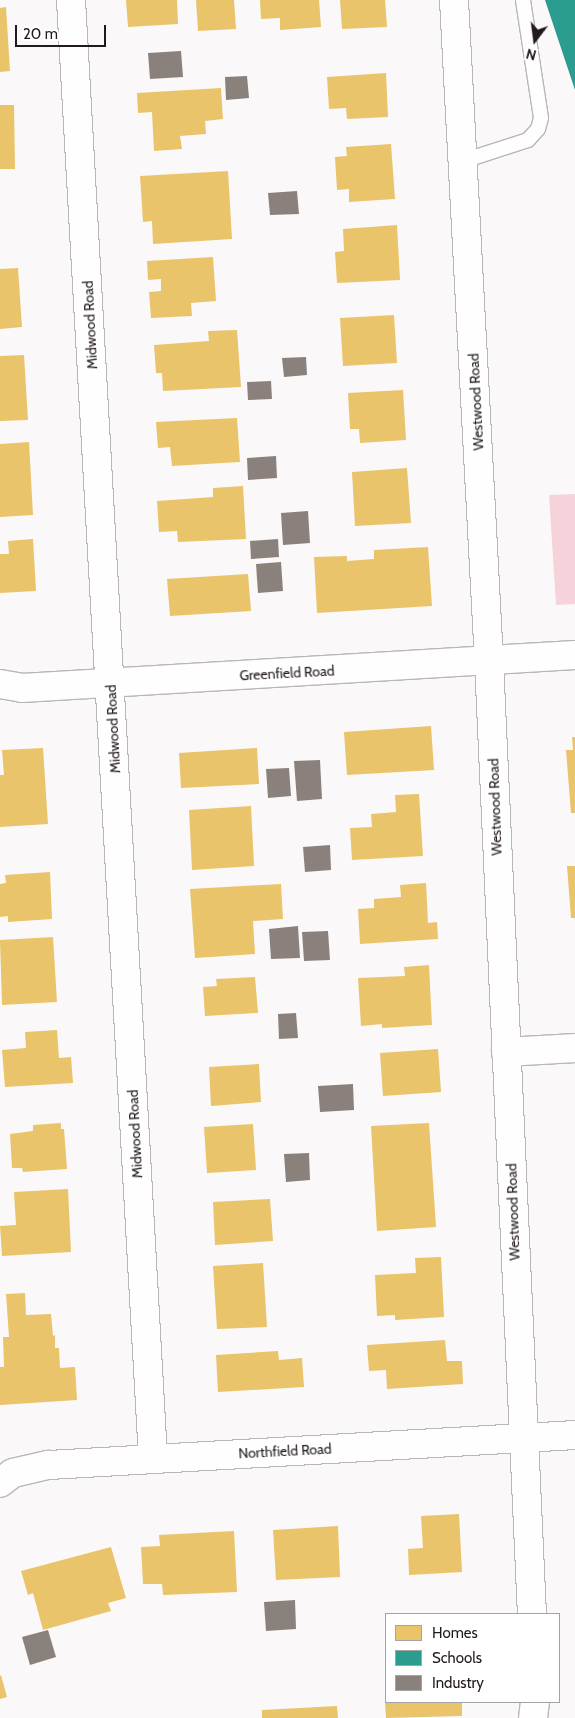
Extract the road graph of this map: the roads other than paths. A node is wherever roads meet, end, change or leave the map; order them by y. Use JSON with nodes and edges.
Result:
{"nodes":[{"id":1,"x":71,"y":0,"type":"edge"},
{"id":2,"x":454,"y":0,"type":"edge"},
{"id":3,"x":523,"y":0,"type":"edge"},
{"id":4,"x":463,"y":161,"type":"junction"},
{"id":5,"x":575,"y":655,"type":"edge"},
{"id":6,"x":489,"y":661,"type":"junction"},
{"id":7,"x":111,"y":683,"type":"junction"},
{"id":8,"x":0,"y":684,"type":"edge"},
{"id":9,"x":575,"y":1048,"type":"edge"},
{"id":10,"x":506,"y":1052,"type":"junction"},
{"id":11,"x":575,"y":1435,"type":"edge"},
{"id":12,"x":522,"y":1438,"type":"junction"},
{"id":13,"x":153,"y":1459,"type":"junction"},
{"id":14,"x":0,"y":1482,"type":"edge"},
{"id":15,"x":532,"y":1613,"type":"edge"},
{"id":16,"x":535,"y":1703,"type":"edge"},
{"id":17,"x":533,"y":1718,"type":"edge"}],
"edges":[{"from":1,"to":7,"type":"street","name":"Midwood Road"},
{"from":2,"to":4,"type":"street","name":"Westwood Road"},
{"from":3,"to":4,"type":"lane"},
{"from":4,"to":6,"type":"street","name":"Westwood Road"},
{"from":5,"to":6,"type":"street","name":"Greenfield Road"},
{"from":6,"to":7,"type":"street","name":"Greenfield Road"},
{"from":6,"to":10,"type":"street","name":"Westwood Road"},
{"from":7,"to":8,"type":"street","name":"Greenfield Road"},
{"from":7,"to":13,"type":"street","name":"Midwood Road"},
{"from":9,"to":10,"type":"street"},
{"from":10,"to":12,"type":"street","name":"Westwood Road"},
{"from":11,"to":12,"type":"street","name":"Northfield Road"},
{"from":12,"to":13,"type":"street","name":"Northfield Road"},
{"from":12,"to":15,"type":"street","name":"Westwood Road"},
{"from":13,"to":14,"type":"street","name":"Northfield Road"},
{"from":16,"to":17,"type":"street"}]}
